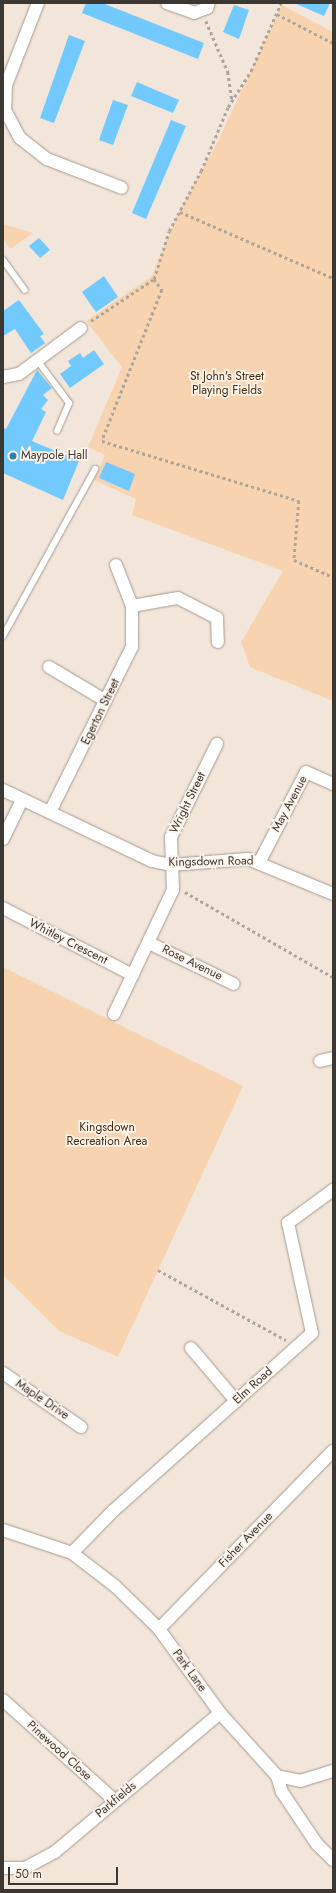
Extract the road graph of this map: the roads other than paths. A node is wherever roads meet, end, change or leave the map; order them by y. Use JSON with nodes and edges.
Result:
{"nodes":[{"id":1,"x":38,"y":3,"type":"edge"},
{"id":2,"x":167,"y":3,"type":"edge"},
{"id":3,"x":206,"y":7,"type":"edge"},
{"id":4,"x":122,"y":188,"type":"dead end"},
{"id":5,"x":3,"y":260,"type":"edge"},
{"id":6,"x":25,"y":290,"type":"dead end"},
{"id":7,"x":81,"y":328,"type":"road end"},
{"id":8,"x":37,"y":360,"type":"junction"},
{"id":9,"x":3,"y":377,"type":"edge"},
{"id":10,"x":57,"y":431,"type":"dead end"},
{"id":11,"x":95,"y":469,"type":"dead end"},
{"id":12,"x":116,"y":565,"type":"dead end"},
{"id":13,"x":132,"y":606,"type":"junction"},
{"id":14,"x":3,"y":636,"type":"edge"},
{"id":15,"x":218,"y":642,"type":"dead end"},
{"id":16,"x":49,"y":667,"type":"dead end"},
{"id":17,"x":106,"y":701,"type":"junction"},
{"id":18,"x":217,"y":744,"type":"dead end"},
{"id":19,"x":333,"y":784,"type":"edge"},
{"id":20,"x":3,"y":790,"type":"edge"},
{"id":21,"x":22,"y":800,"type":"junction"},
{"id":22,"x":50,"y":812,"type":"junction"},
{"id":23,"x":3,"y":839,"type":"edge"},
{"id":24,"x":260,"y":861,"type":"junction"},
{"id":25,"x":171,"y":865,"type":"junction"},
{"id":26,"x":333,"y":894,"type":"edge"},
{"id":27,"x":3,"y":908,"type":"edge"},
{"id":28,"x":149,"y":943,"type":"junction"},
{"id":29,"x":133,"y":975,"type":"junction"},
{"id":30,"x":234,"y":984,"type":"dead end"},
{"id":31,"x":114,"y":1014,"type":"dead end"},
{"id":32,"x":333,"y":1058,"type":"edge"},
{"id":33,"x":320,"y":1061,"type":"dead end"},
{"id":34,"x":333,"y":1190,"type":"edge"},
{"id":35,"x":191,"y":1348,"type":"dead end"},
{"id":36,"x":3,"y":1373,"type":"edge"},
{"id":37,"x":236,"y":1401,"type":"junction"},
{"id":38,"x":81,"y":1427,"type":"dead end"},
{"id":39,"x":333,"y":1451,"type":"edge"},
{"id":40,"x":3,"y":1530,"type":"edge"},
{"id":41,"x":72,"y":1553,"type":"junction"},
{"id":42,"x":159,"y":1629,"type":"junction"},
{"id":43,"x":3,"y":1700,"type":"edge"},
{"id":44,"x":220,"y":1713,"type":"junction"},
{"id":45,"x":333,"y":1771,"type":"edge"},
{"id":46,"x":277,"y":1776,"type":"junction"},
{"id":47,"x":115,"y":1801,"type":"junction"},
{"id":48,"x":333,"y":1860,"type":"edge"},
{"id":49,"x":3,"y":1868,"type":"edge"}],
"edges":[{"from":1,"to":4,"type":"street"},
{"from":2,"to":3,"type":"street"},
{"from":5,"to":6,"type":"lane"},
{"from":7,"to":8,"type":"street"},
{"from":8,"to":9,"type":"street"},
{"from":8,"to":10,"type":"lane"},
{"from":11,"to":14,"type":"lane"},
{"from":12,"to":13,"type":"street","name":"Egerton Street"},
{"from":13,"to":15,"type":"street"},
{"from":13,"to":17,"type":"street","name":"Egerton Street"},
{"from":16,"to":17,"type":"street"},
{"from":17,"to":22,"type":"street","name":"Egerton Street"},
{"from":18,"to":25,"type":"street","name":"Wright Street"},
{"from":19,"to":24,"type":"street","name":"May Avenue"},
{"from":20,"to":21,"type":"street","name":"Kingsdown Road"},
{"from":21,"to":22,"type":"street","name":"Kingsdown Road"},
{"from":21,"to":23,"type":"street"},
{"from":22,"to":25,"type":"street","name":"Kingsdown Road"},
{"from":24,"to":25,"type":"street","name":"Kingsdown Road"},
{"from":24,"to":26,"type":"street","name":"Kingsdown Road"},
{"from":25,"to":28,"type":"street"},
{"from":27,"to":29,"type":"street","name":"Whitley Crescent"},
{"from":28,"to":29,"type":"street"},
{"from":28,"to":30,"type":"street","name":"Rose Avenue"},
{"from":29,"to":31,"type":"street"},
{"from":32,"to":33,"type":"street"},
{"from":34,"to":37,"type":"street","name":"Elm Road"},
{"from":35,"to":37,"type":"street"},
{"from":36,"to":38,"type":"street","name":"Maple Drive"},
{"from":37,"to":41,"type":"street","name":"Elm Road"},
{"from":39,"to":42,"type":"street","name":"Fisher Avenue"},
{"from":40,"to":41,"type":"street","name":"Park Lane"},
{"from":41,"to":42,"type":"street","name":"Park Lane"},
{"from":42,"to":44,"type":"street","name":"Park Lane"},
{"from":43,"to":47,"type":"street","name":"Pinewood Close"},
{"from":44,"to":46,"type":"street","name":"Park Lane"},
{"from":44,"to":47,"type":"street","name":"Parkfields"},
{"from":45,"to":46,"type":"street"},
{"from":46,"to":48,"type":"street","name":"Park Lane"},
{"from":47,"to":49,"type":"street","name":"Parkfields"}]}
